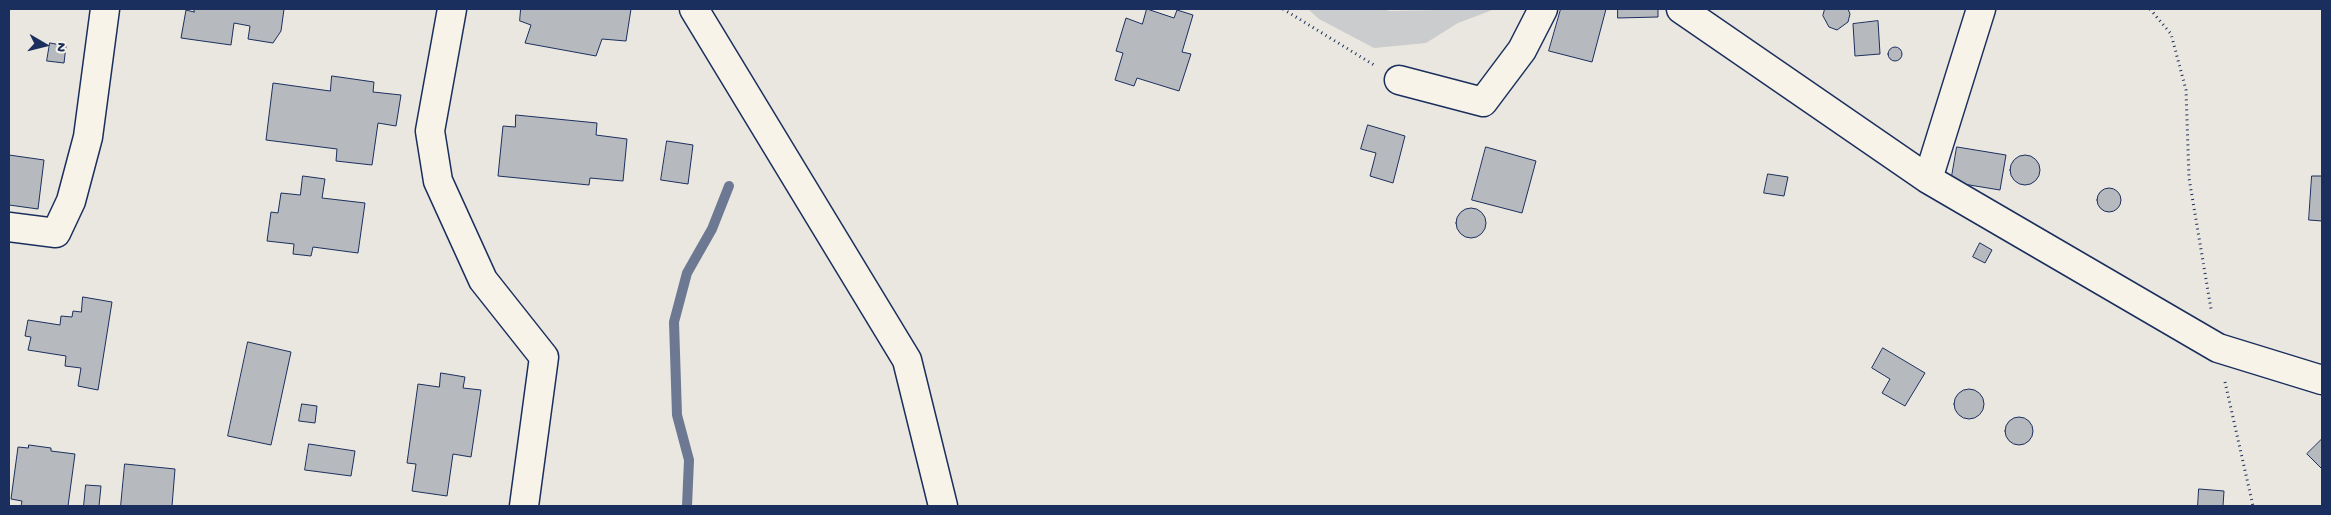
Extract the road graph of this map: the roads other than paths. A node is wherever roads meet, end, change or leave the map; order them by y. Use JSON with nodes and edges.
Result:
{"nodes":[{"id":1,"x":105,"y":9,"type":"edge"},
{"id":2,"x":452,"y":9,"type":"edge"},
{"id":3,"x":694,"y":9,"type":"edge"},
{"id":4,"x":1542,"y":9,"type":"edge"},
{"id":5,"x":1681,"y":9,"type":"edge"},
{"id":6,"x":1981,"y":9,"type":"edge"},
{"id":7,"x":1398,"y":80,"type":"road end"},
{"id":8,"x":1928,"y":179,"type":"junction"},
{"id":9,"x":9,"y":227,"type":"edge"},
{"id":10,"x":2322,"y":380,"type":"edge"},
{"id":11,"x":524,"y":506,"type":"edge"},
{"id":12,"x":943,"y":506,"type":"edge"}],
"edges":[{"from":1,"to":9,"type":"street"},
{"from":2,"to":11,"type":"street"},
{"from":3,"to":12,"type":"street"},
{"from":4,"to":7,"type":"street"},
{"from":5,"to":8,"type":"street"},
{"from":6,"to":8,"type":"street"},
{"from":8,"to":10,"type":"street"}]}
